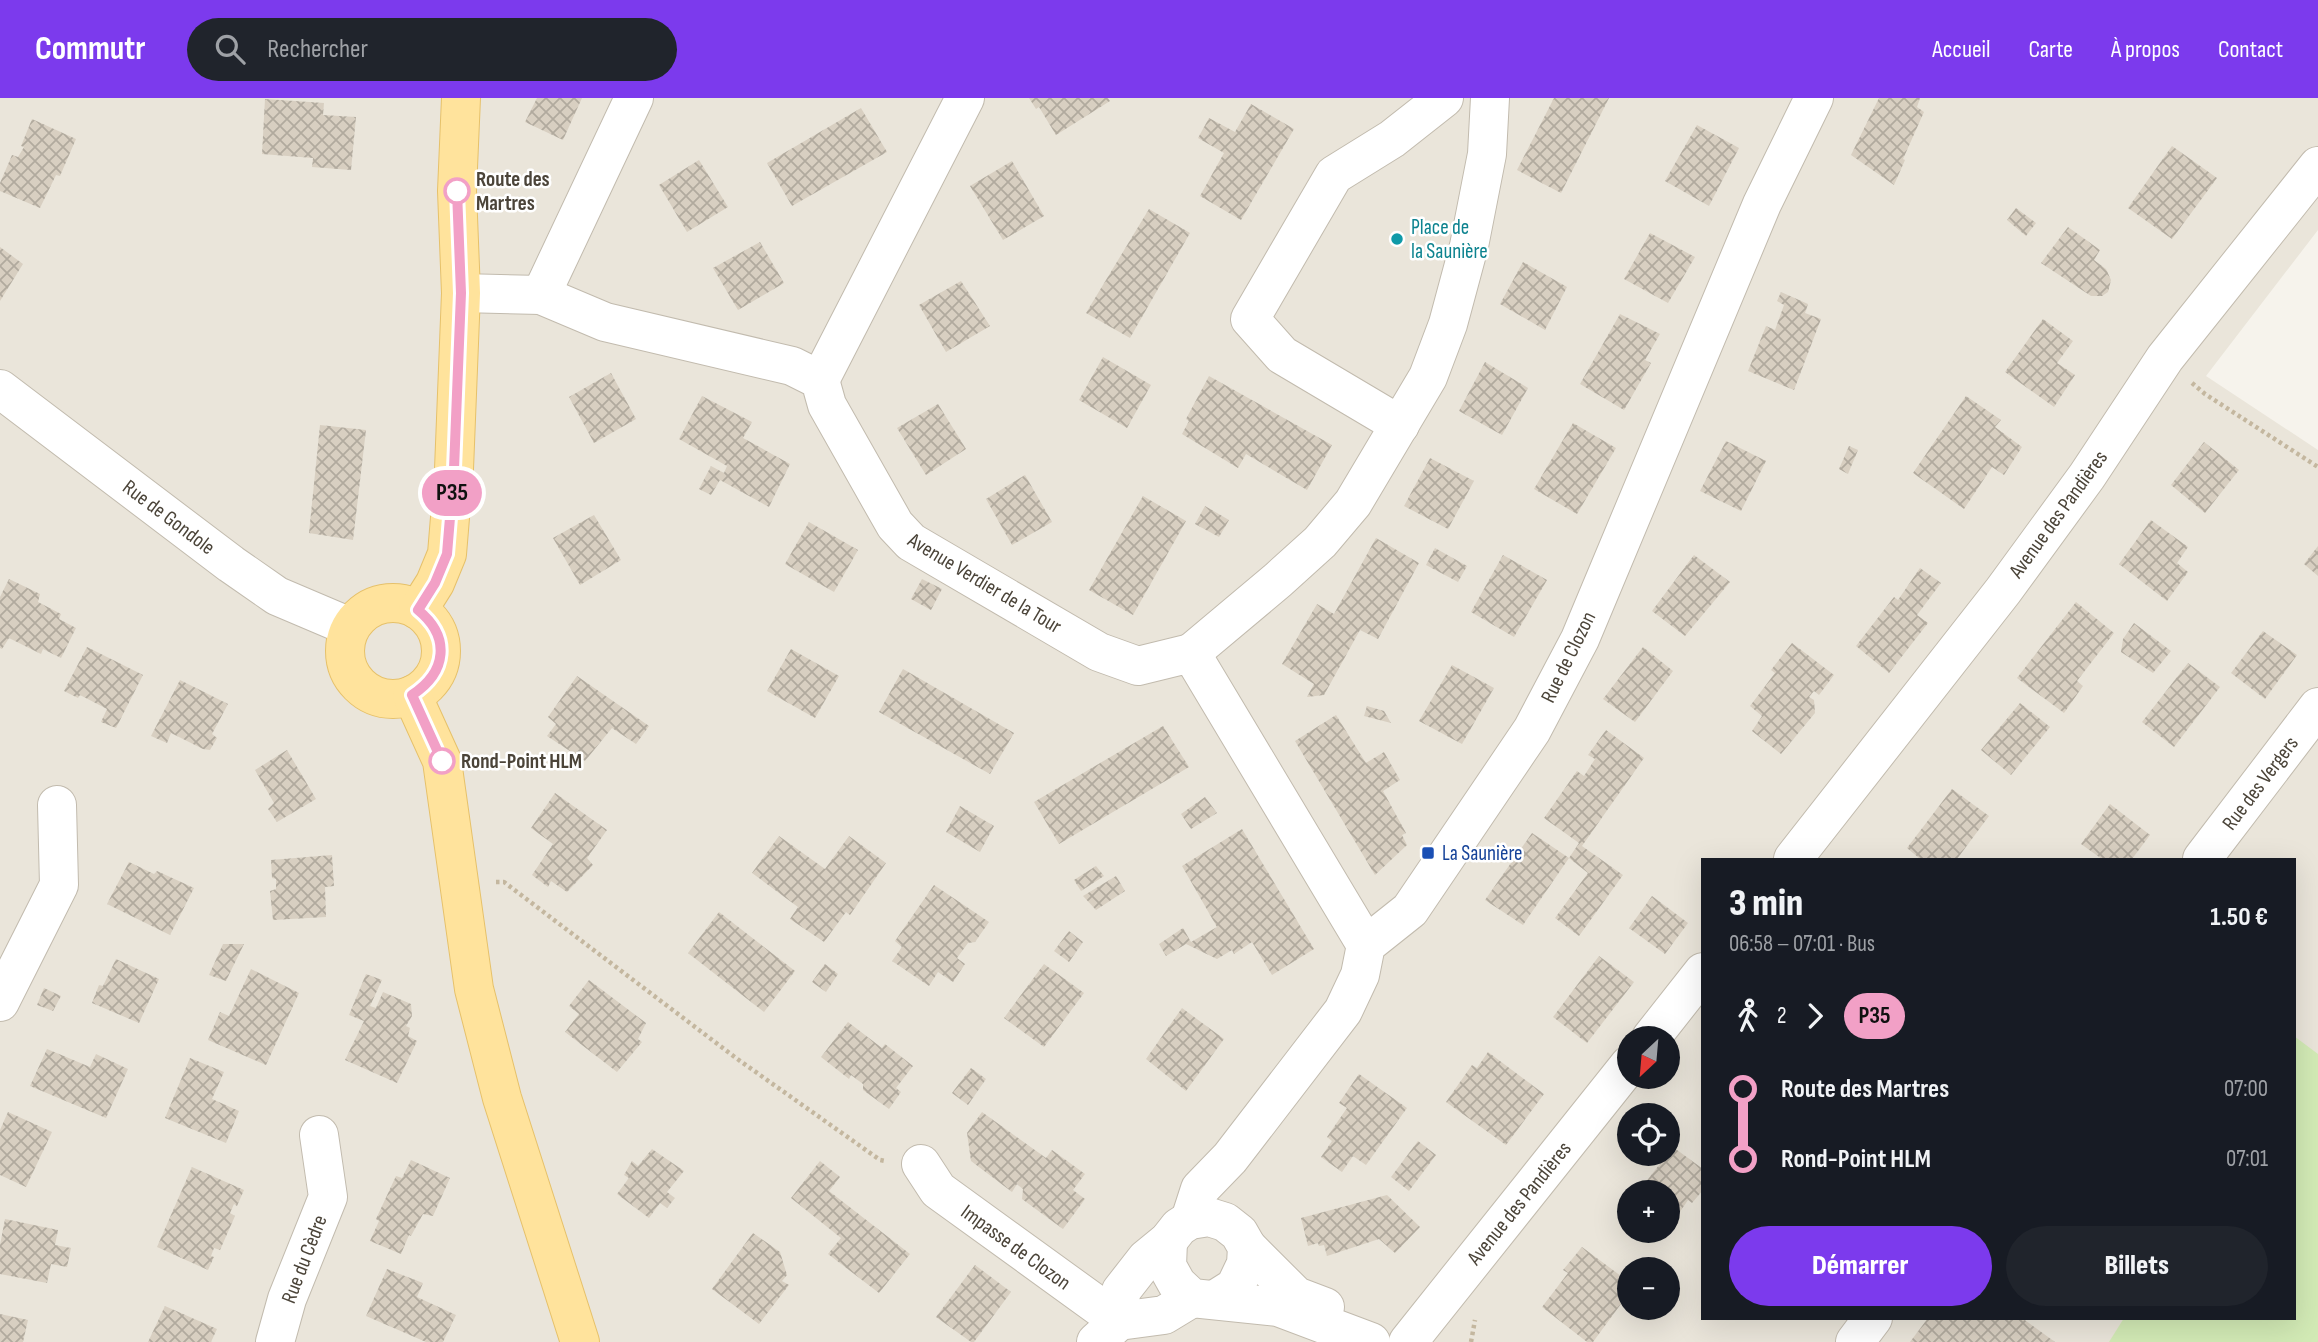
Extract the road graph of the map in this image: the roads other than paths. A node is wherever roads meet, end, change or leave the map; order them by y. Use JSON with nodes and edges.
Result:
{"nodes":[{"id":1,"x":634,"y":98,"type":"edge"},
{"id":2,"x":965,"y":98,"type":"edge"},
{"id":3,"x":1444,"y":98,"type":"edge"},
{"id":4,"x":1490,"y":98,"type":"edge"},
{"id":5,"x":1814,"y":98,"type":"edge"},
{"id":6,"x":461,"y":109,"type":"edge"},
{"id":7,"x":2318,"y":166,"type":"edge"},
{"id":8,"x":461,"y":293,"type":"junction"},
{"id":9,"x":541,"y":295,"type":"junction"},
{"id":10,"x":820,"y":380,"type":"junction"},
{"id":11,"x":0,"y":389,"type":"edge"},
{"id":12,"x":1400,"y":425,"type":"junction"},
{"id":13,"x":418,"y":610,"type":"junction"},
{"id":14,"x":350,"y":627,"type":"junction"},
{"id":15,"x":1191,"y":653,"type":"junction"},
{"id":16,"x":412,"y":695,"type":"junction"},
{"id":17,"x":2318,"y":707,"type":"edge"},
{"id":18,"x":57,"y":805,"type":"dead end"},
{"id":19,"x":1794,"y":858,"type":"edge"},
{"id":20,"x":2204,"y":858,"type":"edge"},
{"id":21,"x":1366,"y":946,"type":"junction"},
{"id":22,"x":1701,"y":975,"type":"edge"},
{"id":23,"x":0,"y":1002,"type":"edge"},
{"id":24,"x":1660,"y":1026,"type":"edge"},
{"id":25,"x":1617,"y":1080,"type":"edge"},
{"id":26,"x":319,"y":1135,"type":"dead end"},
{"id":27,"x":1230,"y":1158,"type":"junction"},
{"id":28,"x":921,"y":1164,"type":"road end"},
{"id":29,"x":1179,"y":1230,"type":"junction"},
{"id":30,"x":1243,"y":1240,"type":"junction"},
{"id":31,"x":1204,"y":1298,"type":"junction"},
{"id":32,"x":1872,"y":1320,"type":"edge"},
{"id":33,"x":1108,"y":1332,"type":"edge"},
{"id":34,"x":275,"y":1342,"type":"edge"},
{"id":35,"x":580,"y":1342,"type":"edge"},
{"id":36,"x":1371,"y":1342,"type":"edge"},
{"id":37,"x":1387,"y":1342,"type":"edge"},
{"id":38,"x":1408,"y":1342,"type":"edge"},
{"id":39,"x":1855,"y":1342,"type":"edge"}],
"edges":[{"from":1,"to":9,"type":"street"},
{"from":2,"to":10,"type":"street"},
{"from":3,"to":12,"type":"street"},
{"from":4,"to":12,"type":"street","name":"Avenue Verdier de la Tour"},
{"from":5,"to":21,"type":"street","name":"Rue de Clozon"},
{"from":6,"to":8,"type":"main road"},
{"from":7,"to":19,"type":"street","name":"Avenue des Pandières"},
{"from":8,"to":9,"type":"street"},
{"from":8,"to":13,"type":"main road"},
{"from":9,"to":10,"type":"street"},
{"from":10,"to":15,"type":"street","name":"Avenue Verdier de la Tour"},
{"from":11,"to":14,"type":"street","name":"Rue de Gondole"},
{"from":12,"to":15,"type":"street","name":"Avenue Verdier de la Tour"},
{"from":13,"to":14,"type":"main road"},
{"from":13,"to":16,"type":"main road"},
{"from":14,"to":16,"type":"main road"},
{"from":15,"to":21,"type":"street"},
{"from":16,"to":35,"type":"main road"},
{"from":17,"to":20,"type":"street","name":"Rue des Vergers"},
{"from":18,"to":23,"type":"street"},
{"from":21,"to":27,"type":"street"},
{"from":22,"to":24,"type":"street"},
{"from":25,"to":38,"type":"street","name":"Avenue des Pandières"},
{"from":26,"to":34,"type":"street","name":"Rue du Cèdre"},
{"from":27,"to":29,"type":"street"},
{"from":27,"to":30,"type":"street"},
{"from":28,"to":33,"type":"street","name":"Impasse de Clozon"},
{"from":29,"to":30,"type":"street"},
{"from":29,"to":31,"type":"street"},
{"from":29,"to":33,"type":"street"},
{"from":30,"to":31,"type":"street"},
{"from":30,"to":37,"type":"street"},
{"from":31,"to":33,"type":"street"},
{"from":31,"to":36,"type":"street"},
{"from":32,"to":39,"type":"street"}]}
